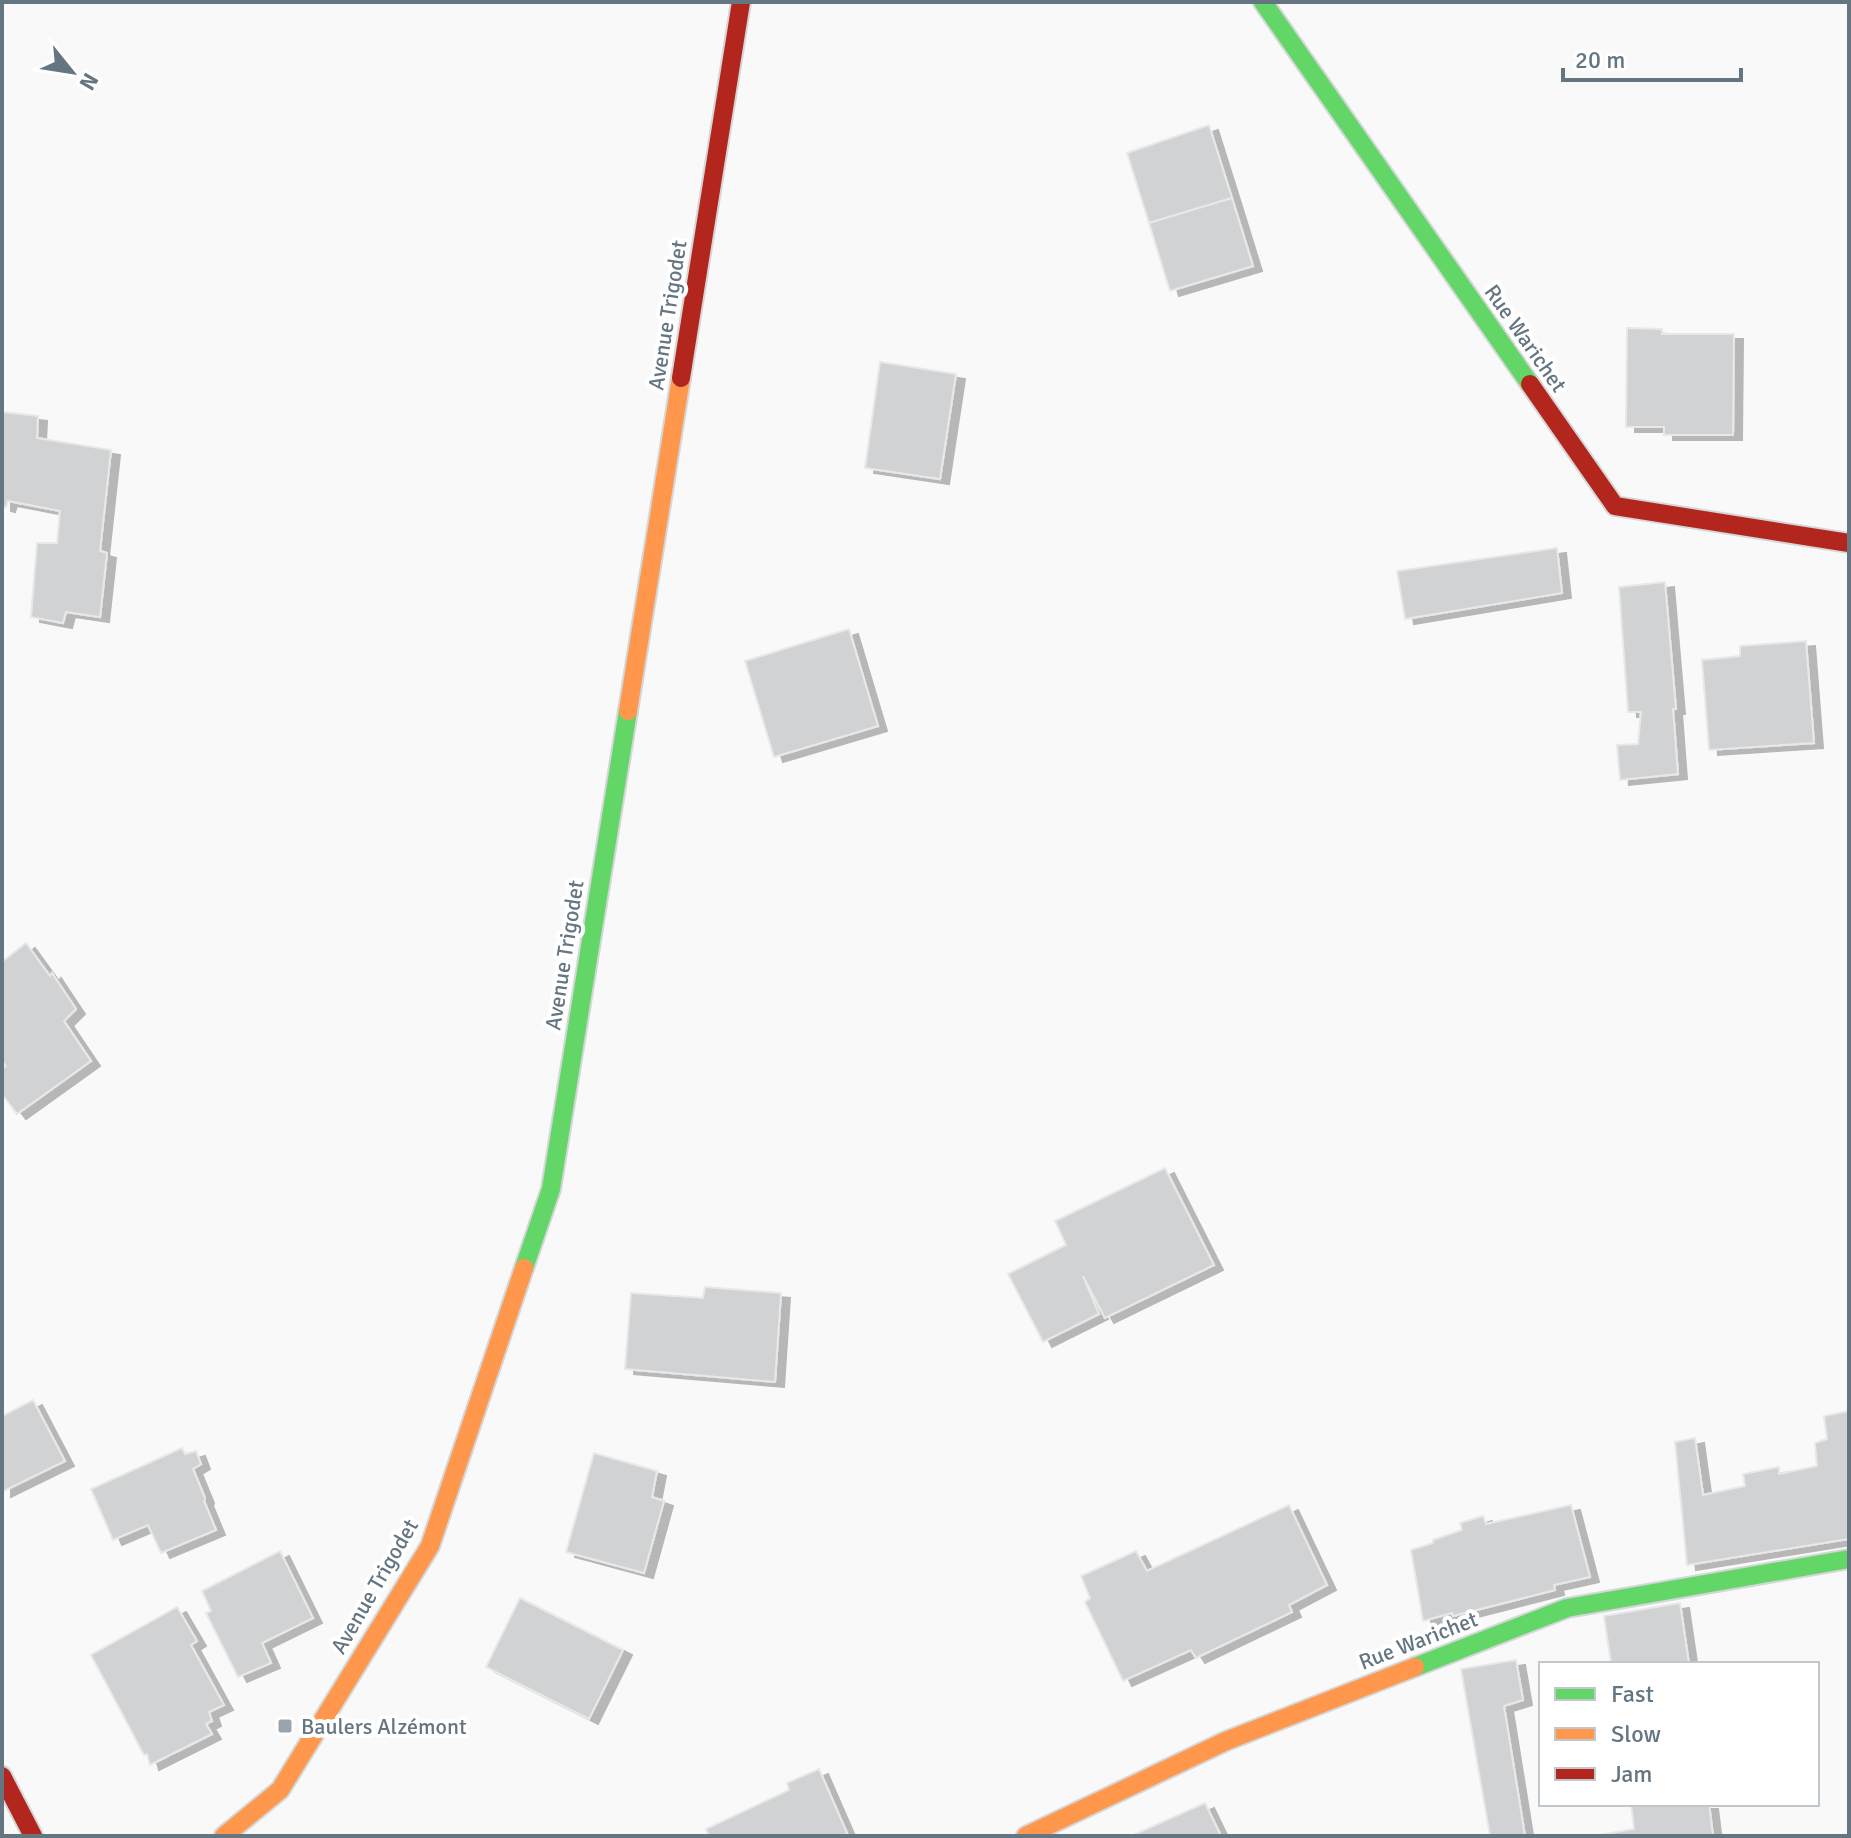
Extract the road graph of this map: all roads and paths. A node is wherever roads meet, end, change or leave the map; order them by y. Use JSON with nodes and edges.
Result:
{"nodes":[{"id":1,"x":741,"y":2,"type":"edge"},
{"id":2,"x":1263,"y":2,"type":"edge"},
{"id":3,"x":1849,"y":543,"type":"edge"},
{"id":4,"x":1849,"y":1559,"type":"edge"},
{"id":5,"x":2,"y":1776,"type":"edge"},
{"id":6,"x":33,"y":1836,"type":"edge"},
{"id":7,"x":224,"y":1836,"type":"edge"},
{"id":8,"x":1026,"y":1836,"type":"edge"}],
"edges":[{"from":1,"to":7,"type":"street","name":"Avenue Trigodet"},
{"from":2,"to":3,"type":"street","name":"Rue Warichet"},
{"from":4,"to":8,"type":"street","name":"Rue Warichet"},
{"from":5,"to":6,"type":"street"}]}
